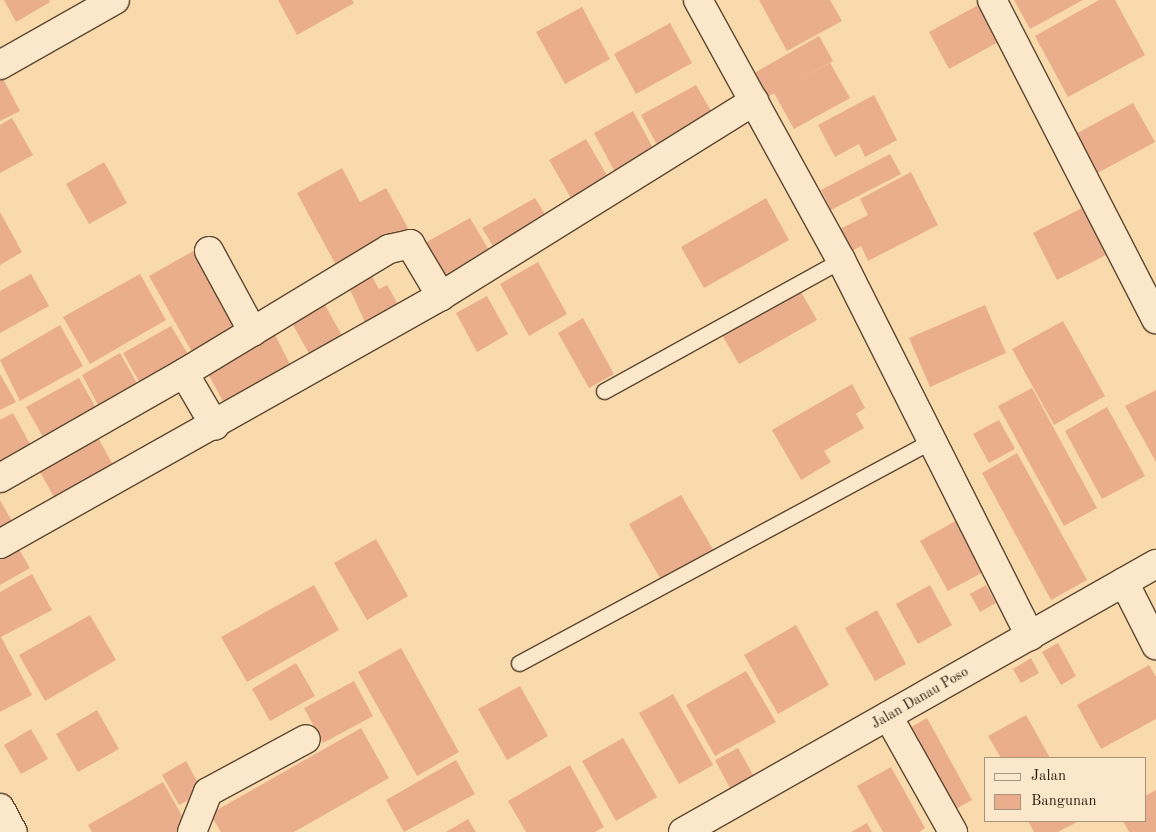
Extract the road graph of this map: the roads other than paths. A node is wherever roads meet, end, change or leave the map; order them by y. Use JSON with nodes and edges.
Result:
{"nodes":[{"id":1,"x":115,"y":0,"type":"edge"},
{"id":2,"x":698,"y":0,"type":"edge"},
{"id":3,"x":992,"y":0,"type":"edge"},
{"id":4,"x":0,"y":65,"type":"edge"},
{"id":5,"x":754,"y":100,"type":"junction"},
{"id":6,"x":209,"y":250,"type":"dead end"},
{"id":7,"x":841,"y":260,"type":"junction"},
{"id":8,"x":441,"y":296,"type":"junction"},
{"id":9,"x":1156,"y":318,"type":"edge"},
{"id":10,"x":252,"y":332,"type":"junction"},
{"id":11,"x":184,"y":373,"type":"junction"},
{"id":12,"x":604,"y":391,"type":"dead end"},
{"id":13,"x":215,"y":426,"type":"junction"},
{"id":14,"x":934,"y":440,"type":"junction"},
{"id":15,"x":0,"y":478,"type":"edge"},
{"id":16,"x":0,"y":544,"type":"edge"},
{"id":17,"x":1156,"y":564,"type":"edge"},
{"id":18,"x":1124,"y":582,"type":"junction"},
{"id":19,"x":1030,"y":636,"type":"junction"},
{"id":20,"x":1156,"y":645,"type":"edge"},
{"id":21,"x":519,"y":663,"type":"dead end"},
{"id":22,"x":888,"y":716,"type":"junction"},
{"id":23,"x":306,"y":739,"type":"dead end"},
{"id":24,"x":0,"y":808,"type":"edge"},
{"id":25,"x":13,"y":832,"type":"edge"},
{"id":26,"x":192,"y":832,"type":"edge"},
{"id":27,"x":683,"y":832,"type":"edge"},
{"id":28,"x":953,"y":832,"type":"edge"}],
"edges":[{"from":1,"to":4,"type":"street"},
{"from":2,"to":5,"type":"street"},
{"from":3,"to":9,"type":"street"},
{"from":5,"to":7,"type":"street"},
{"from":5,"to":8,"type":"street"},
{"from":6,"to":10,"type":"street"},
{"from":7,"to":12,"type":"lane"},
{"from":7,"to":14,"type":"street"},
{"from":8,"to":10,"type":"street"},
{"from":8,"to":13,"type":"street"},
{"from":10,"to":11,"type":"street"},
{"from":11,"to":13,"type":"street"},
{"from":11,"to":15,"type":"street"},
{"from":13,"to":16,"type":"street"},
{"from":14,"to":19,"type":"street"},
{"from":14,"to":21,"type":"lane"},
{"from":17,"to":18,"type":"street","name":"Jalan Danau Poso"},
{"from":18,"to":19,"type":"street","name":"Jalan Danau Poso"},
{"from":18,"to":20,"type":"street"},
{"from":19,"to":22,"type":"street","name":"Jalan Danau Poso"},
{"from":22,"to":27,"type":"street","name":"Jalan Danau Poso"},
{"from":22,"to":28,"type":"street"},
{"from":23,"to":26,"type":"street"},
{"from":24,"to":25,"type":"street"}]}
